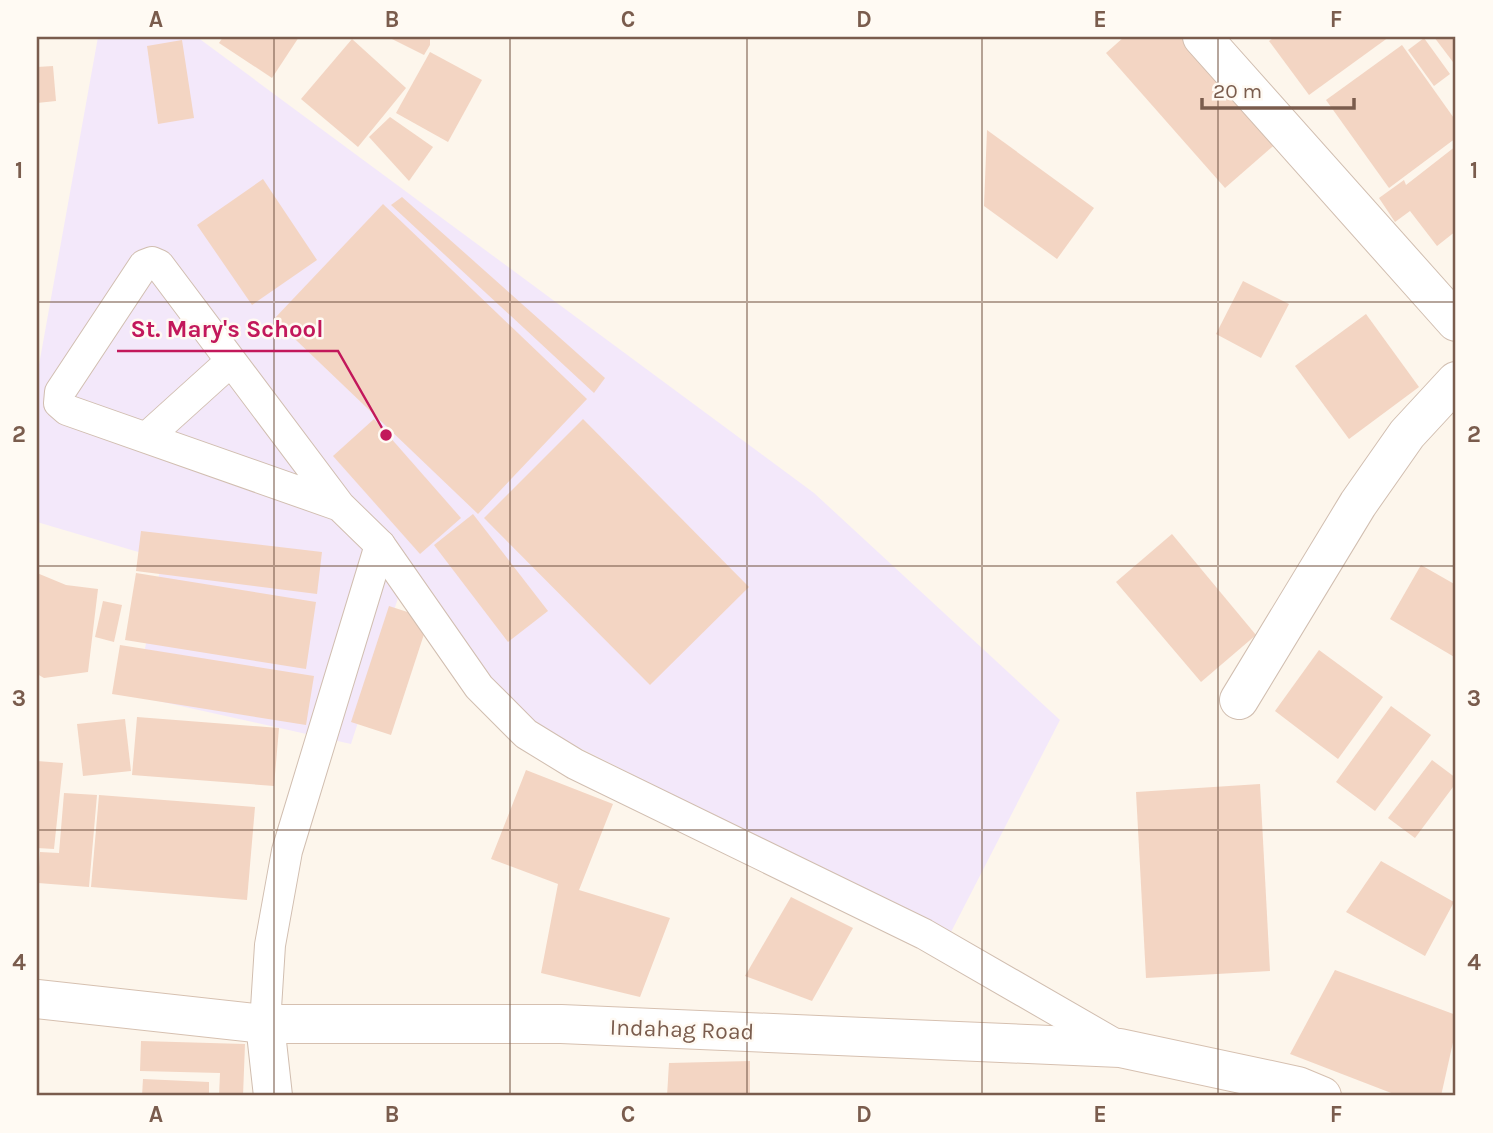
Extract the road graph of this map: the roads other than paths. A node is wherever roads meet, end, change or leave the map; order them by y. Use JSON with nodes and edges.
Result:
{"nodes":[{"id":1,"x":1202,"y":37,"type":"edge"},
{"id":2,"x":1456,"y":322,"type":"edge"},
{"id":3,"x":230,"y":362,"type":"junction"},
{"id":4,"x":1456,"y":381,"type":"edge"},
{"id":5,"x":147,"y":437,"type":"junction"},
{"id":6,"x":340,"y":506,"type":"junction"},
{"id":7,"x":380,"y":545,"type":"junction"},
{"id":8,"x":1239,"y":700,"type":"dead end"},
{"id":9,"x":37,"y":999,"type":"edge"},
{"id":10,"x":265,"y":1024,"type":"junction"},
{"id":11,"x":1120,"y":1048,"type":"junction"},
{"id":12,"x":273,"y":1096,"type":"edge"},
{"id":13,"x":1322,"y":1096,"type":"edge"}],
"edges":[{"from":1,"to":2,"type":"main road"},
{"from":3,"to":5,"type":"lane"},
{"from":3,"to":5,"type":"lane"},
{"from":3,"to":6,"type":"lane"},
{"from":4,"to":8,"type":"main road"},
{"from":5,"to":6,"type":"lane"},
{"from":6,"to":7,"type":"lane"},
{"from":7,"to":10,"type":"lane"},
{"from":7,"to":11,"type":"lane"},
{"from":9,"to":10,"type":"main road","name":"Indahag Road"},
{"from":10,"to":11,"type":"main road","name":"Indahag Road"},
{"from":10,"to":12,"type":"main road"},
{"from":11,"to":13,"type":"main road","name":"Indahag Road"}]}
